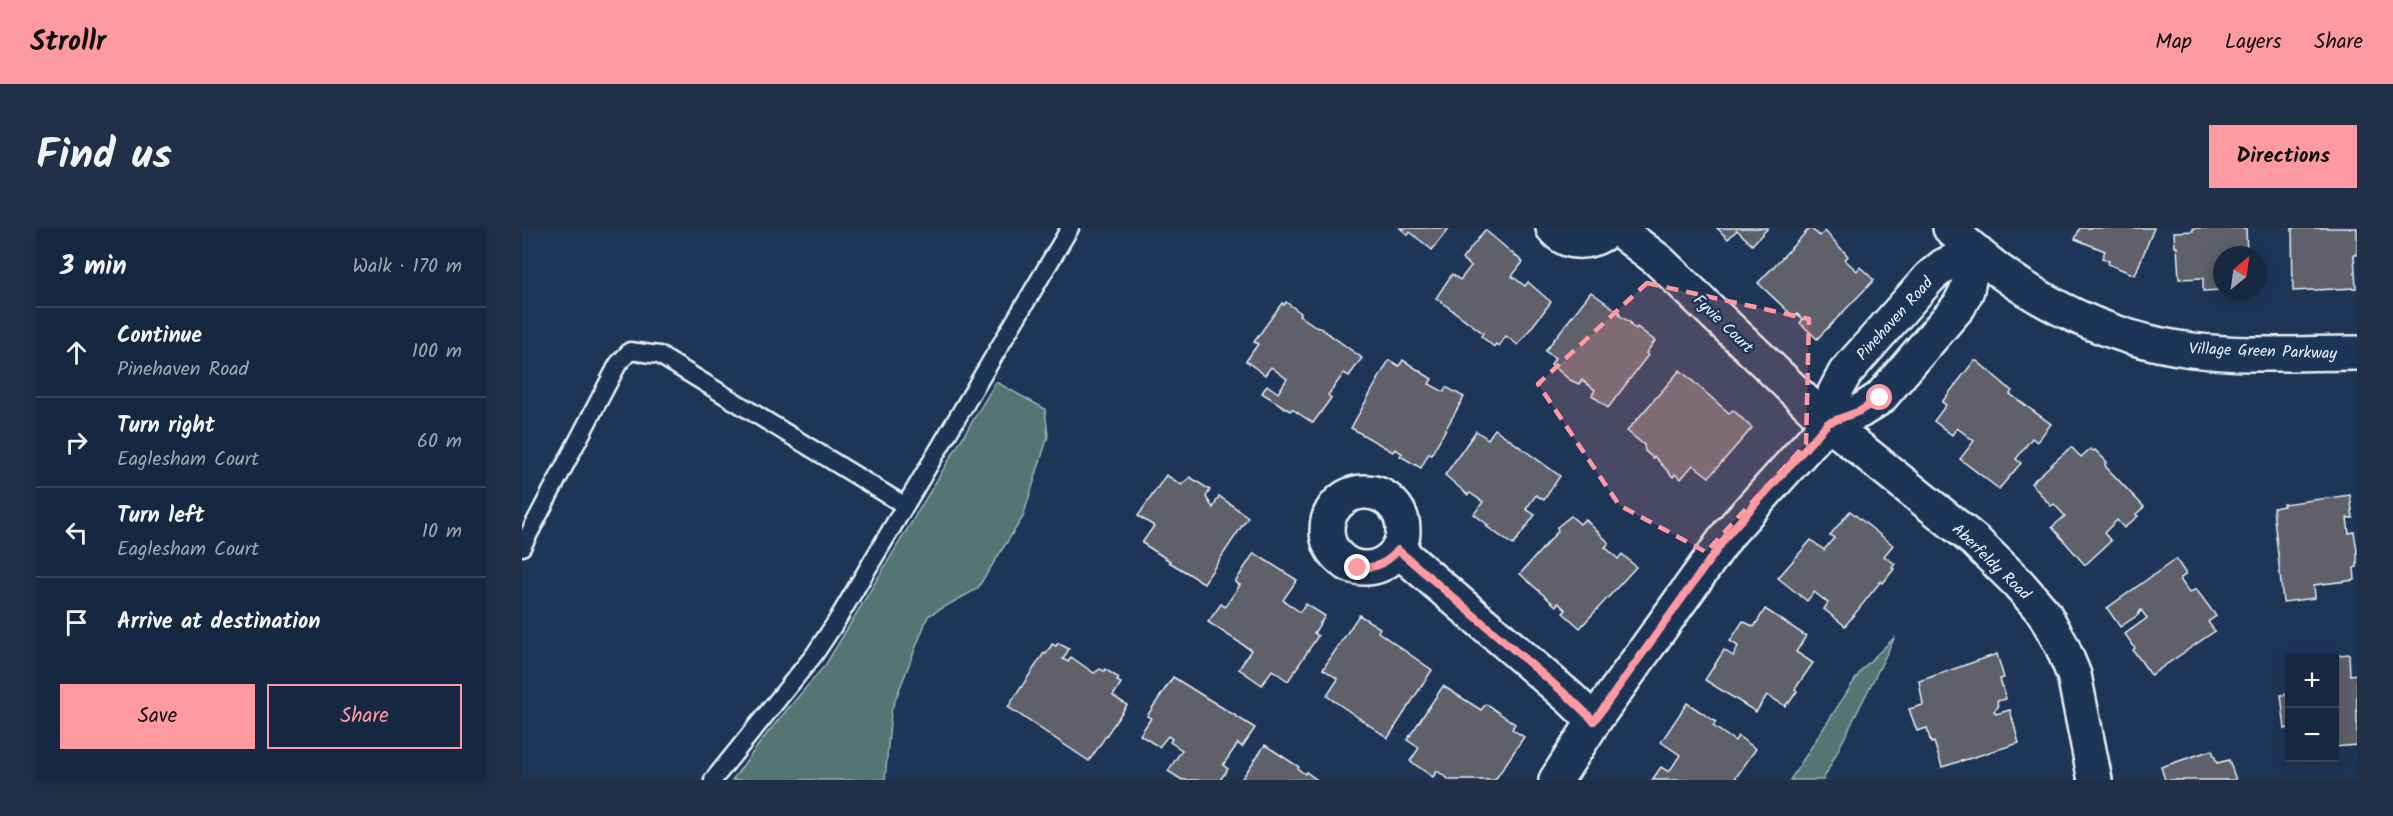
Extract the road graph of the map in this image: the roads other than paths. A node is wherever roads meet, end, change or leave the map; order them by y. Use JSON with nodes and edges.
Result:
{"nodes":[{"id":1,"x":1071,"y":228,"type":"edge"},
{"id":2,"x":1552,"y":228,"type":"edge"},
{"id":3,"x":1611,"y":228,"type":"edge"},
{"id":4,"x":1616,"y":228,"type":"edge"},
{"id":5,"x":1950,"y":228,"type":"edge"},
{"id":6,"x":1975,"y":251,"type":"junction"},
{"id":7,"x":2357,"y":353,"type":"edge"},
{"id":8,"x":1828,"y":423,"type":"junction"},
{"id":9,"x":904,"y":505,"type":"junction"},
{"id":10,"x":522,"y":547,"type":"edge"},
{"id":11,"x":1398,"y":550,"type":"dead end"},
{"id":12,"x":1594,"y":721,"type":"junction"},
{"id":13,"x":713,"y":780,"type":"edge"},
{"id":14,"x":1556,"y":780,"type":"edge"},
{"id":15,"x":2095,"y":780,"type":"edge"}],
"edges":[{"from":1,"to":9,"type":"lane"},
{"from":2,"to":3,"type":"street"},
{"from":4,"to":8,"type":"street","name":"Fyvie Court"},
{"from":5,"to":6,"type":"street","name":"Village Green Parkway"},
{"from":6,"to":7,"type":"street","name":"Village Green Parkway"},
{"from":6,"to":8,"type":"street"},
{"from":8,"to":12,"type":"street"},
{"from":8,"to":15,"type":"street","name":"Aberfeldy Road"},
{"from":9,"to":10,"type":"lane"},
{"from":9,"to":13,"type":"lane"},
{"from":11,"to":12,"type":"street"},
{"from":12,"to":14,"type":"street"}]}
